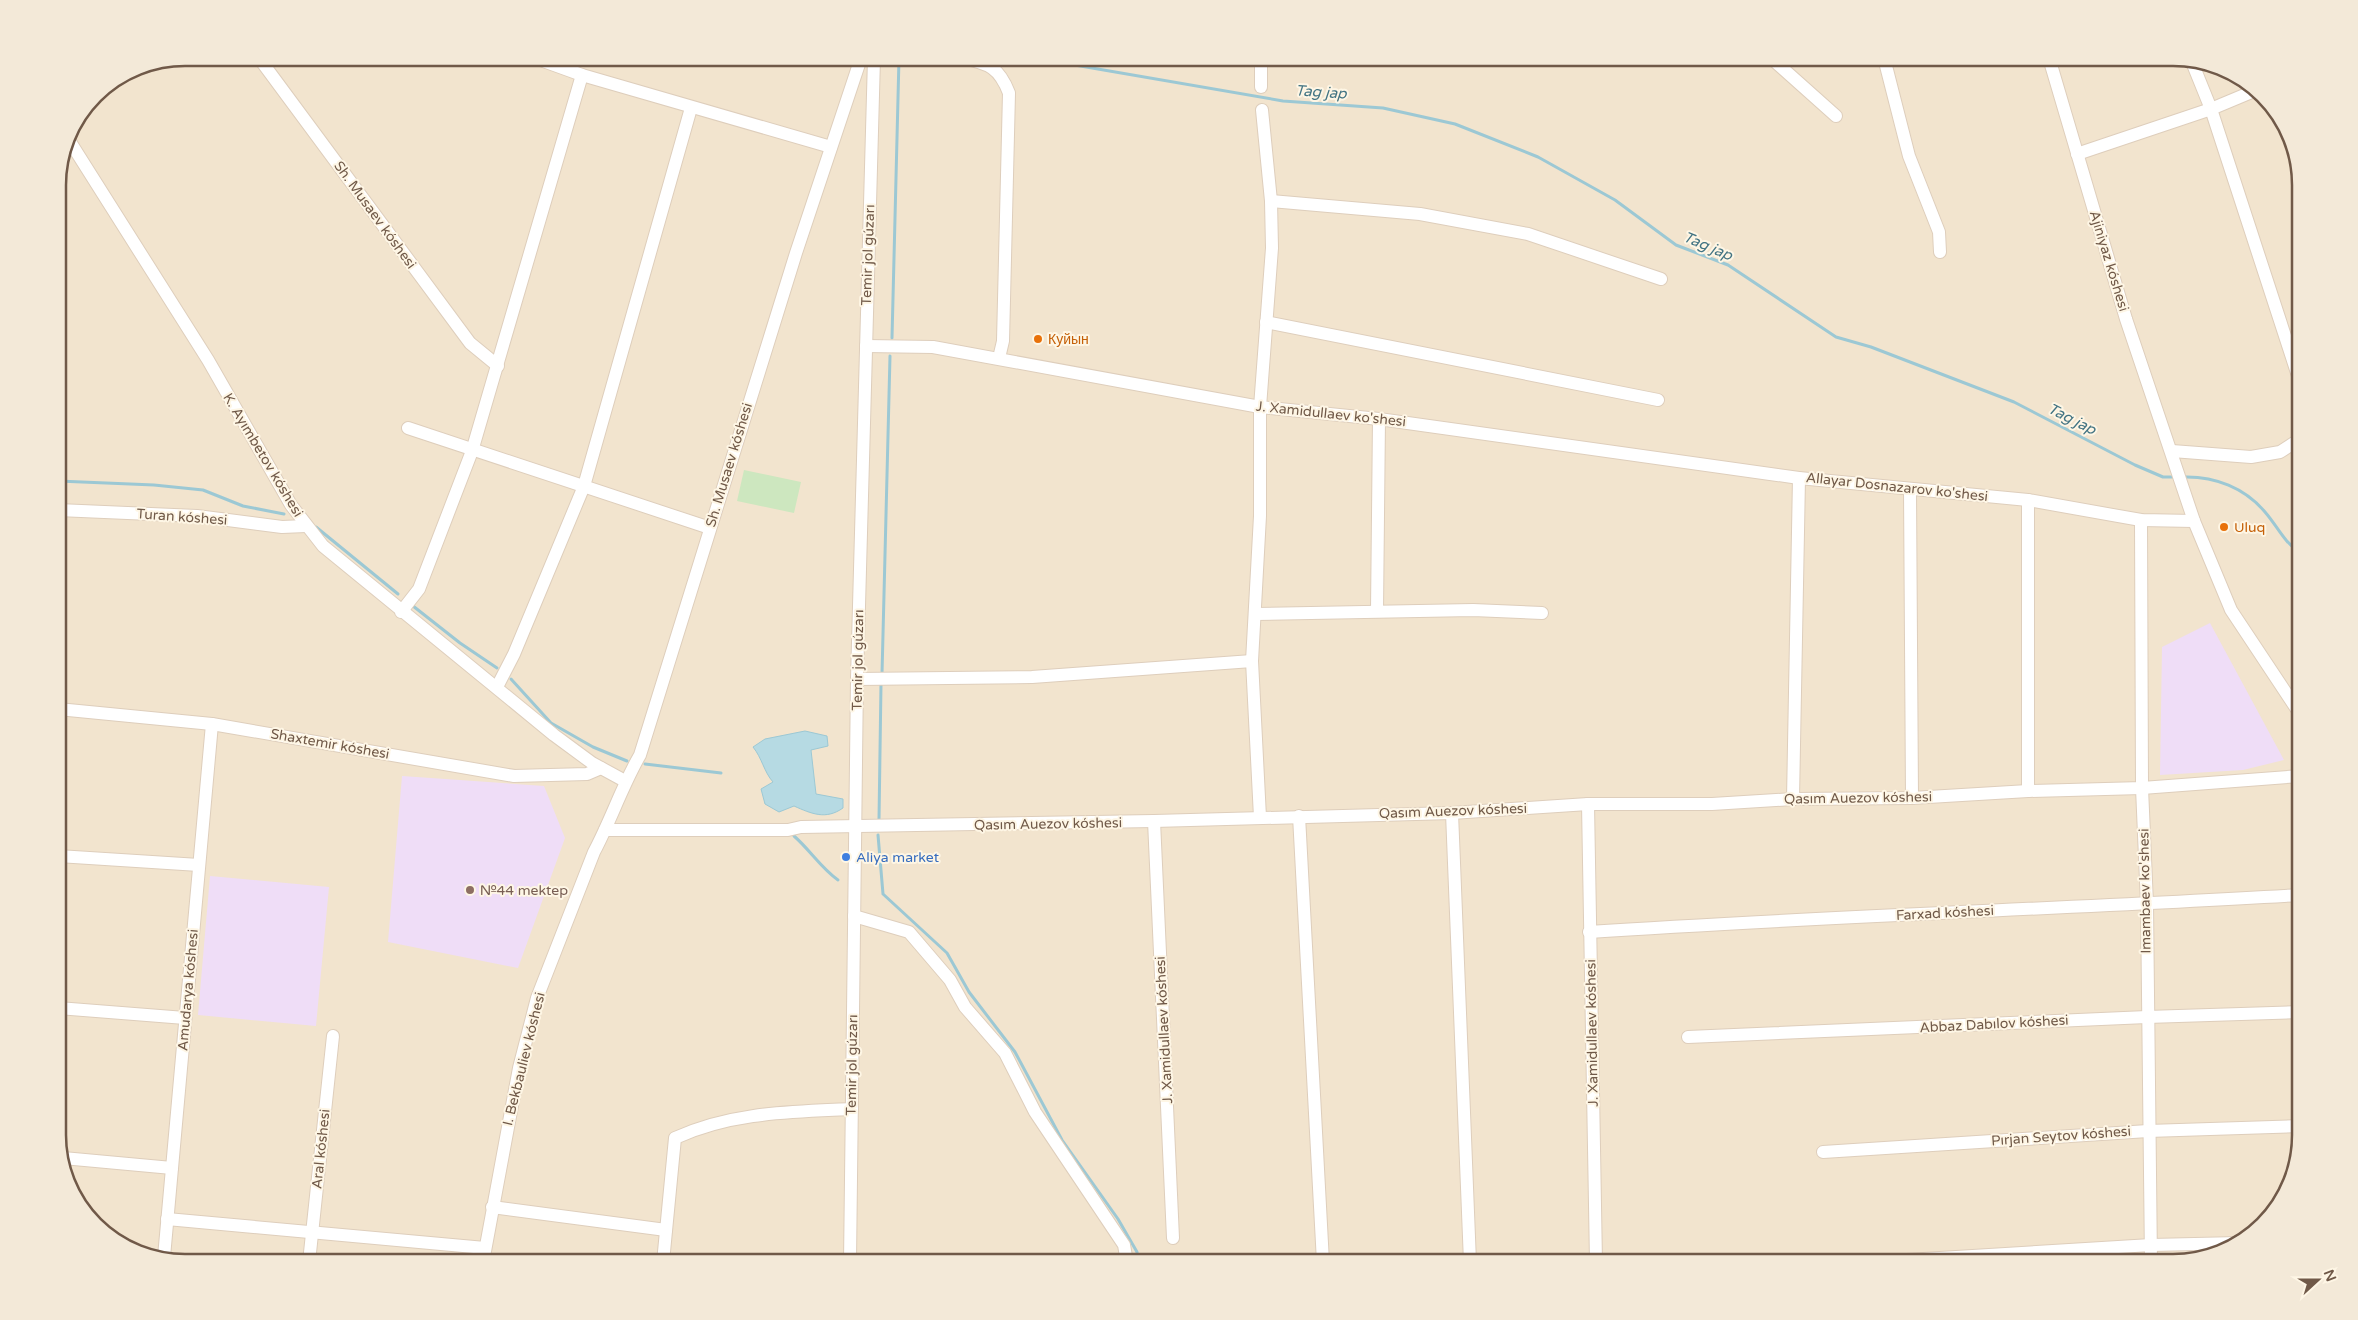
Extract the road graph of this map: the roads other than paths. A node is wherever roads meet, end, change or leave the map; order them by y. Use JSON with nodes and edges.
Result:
{"nodes":[{"id":1,"x":1261,"y":66,"type":"edge"},
{"id":2,"x":1780,"y":66,"type":"edge"},
{"id":3,"x":1886,"y":66,"type":"edge"},
{"id":4,"x":2051,"y":66,"type":"edge"},
{"id":5,"x":266,"y":67,"type":"edge"},
{"id":6,"x":559,"y":67,"type":"edge"},
{"id":7,"x":858,"y":67,"type":"edge"},
{"id":8,"x":874,"y":67,"type":"edge"},
{"id":9,"x":991,"y":67,"type":"edge"},
{"id":10,"x":2195,"y":68,"type":"edge"},
{"id":11,"x":582,"y":75,"type":"junction"},
{"id":12,"x":1261,"y":87,"type":"dead end"},
{"id":13,"x":2248,"y":94,"type":"edge"},
{"id":14,"x":691,"y":108,"type":"junction"},
{"id":15,"x":2211,"y":109,"type":"junction"},
{"id":16,"x":1262,"y":110,"type":"dead end"},
{"id":17,"x":1836,"y":116,"type":"dead end"},
{"id":18,"x":73,"y":147,"type":"edge"},
{"id":19,"x":831,"y":147,"type":"junction"},
{"id":20,"x":2077,"y":154,"type":"junction"},
{"id":21,"x":1271,"y":201,"type":"junction"},
{"id":22,"x":1940,"y":252,"type":"dead end"},
{"id":23,"x":1661,"y":279,"type":"dead end"},
{"id":24,"x":1266,"y":322,"type":"junction"},
{"id":25,"x":866,"y":346,"type":"junction"},
{"id":26,"x":2291,"y":355,"type":"edge"},
{"id":27,"x":999,"y":358,"type":"junction"},
{"id":28,"x":498,"y":366,"type":"junction"},
{"id":29,"x":1658,"y":400,"type":"dead end"},
{"id":30,"x":1260,"y":407,"type":"junction"},
{"id":31,"x":1379,"y":419,"type":"junction"},
{"id":32,"x":408,"y":428,"type":"dead end"},
{"id":33,"x":2291,"y":444,"type":"edge"},
{"id":34,"x":472,"y":451,"type":"junction"},
{"id":35,"x":2173,"y":457,"type":"junction"},
{"id":36,"x":1798,"y":478,"type":"junction"},
{"id":37,"x":584,"y":486,"type":"junction"},
{"id":38,"x":1910,"y":489,"type":"junction"},
{"id":39,"x":2028,"y":500,"type":"junction"},
{"id":40,"x":67,"y":510,"type":"edge"},
{"id":41,"x":2141,"y":520,"type":"junction"},
{"id":42,"x":2194,"y":521,"type":"junction"},
{"id":43,"x":306,"y":526,"type":"junction"},
{"id":44,"x":710,"y":528,"type":"junction"},
{"id":45,"x":1377,"y":611,"type":"junction"},
{"id":46,"x":401,"y":612,"type":"junction"},
{"id":47,"x":1542,"y":613,"type":"dead end"},
{"id":48,"x":1255,"y":614,"type":"junction"},
{"id":49,"x":1252,"y":661,"type":"junction"},
{"id":50,"x":857,"y":679,"type":"junction"},
{"id":51,"x":497,"y":686,"type":"junction"},
{"id":52,"x":2292,"y":701,"type":"edge"},
{"id":53,"x":67,"y":710,"type":"edge"},
{"id":54,"x":212,"y":724,"type":"junction"},
{"id":55,"x":601,"y":768,"type":"junction"},
{"id":56,"x":2292,"y":777,"type":"edge"},
{"id":57,"x":625,"y":781,"type":"junction"},
{"id":58,"x":2142,"y":788,"type":"junction"},
{"id":59,"x":2028,"y":791,"type":"junction"},
{"id":60,"x":1793,"y":798,"type":"junction"},
{"id":61,"x":1912,"y":798,"type":"junction"},
{"id":62,"x":1588,"y":804,"type":"junction"},
{"id":63,"x":1452,"y":813,"type":"junction"},
{"id":64,"x":1298,"y":816,"type":"junction"},
{"id":65,"x":1260,"y":817,"type":"junction"},
{"id":66,"x":1154,"y":822,"type":"junction"},
{"id":67,"x":855,"y":827,"type":"junction"},
{"id":68,"x":606,"y":830,"type":"junction"},
{"id":69,"x":67,"y":857,"type":"edge"},
{"id":70,"x":199,"y":865,"type":"junction"},
{"id":71,"x":2292,"y":895,"type":"edge"},
{"id":72,"x":2147,"y":904,"type":"junction"},
{"id":73,"x":854,"y":916,"type":"junction"},
{"id":74,"x":1589,"y":932,"type":"junction"},
{"id":75,"x":67,"y":1009,"type":"edge"},
{"id":76,"x":2292,"y":1012,"type":"edge"},
{"id":77,"x":2147,"y":1017,"type":"junction"},
{"id":78,"x":185,"y":1018,"type":"junction"},
{"id":79,"x":333,"y":1036,"type":"dead end"},
{"id":80,"x":1688,"y":1037,"type":"dead end"},
{"id":81,"x":852,"y":1109,"type":"junction"},
{"id":82,"x":2292,"y":1126,"type":"edge"},
{"id":83,"x":2148,"y":1131,"type":"junction"},
{"id":84,"x":1823,"y":1152,"type":"dead end"},
{"id":85,"x":69,"y":1159,"type":"edge"},
{"id":86,"x":172,"y":1168,"type":"junction"},
{"id":87,"x":492,"y":1207,"type":"junction"},
{"id":88,"x":167,"y":1219,"type":"junction"},
{"id":89,"x":666,"y":1230,"type":"junction"},
{"id":90,"x":312,"y":1232,"type":"junction"},
{"id":91,"x":1173,"y":1238,"type":"dead end"},
{"id":92,"x":2221,"y":1243,"type":"edge"},
{"id":93,"x":2151,"y":1245,"type":"junction"},
{"id":94,"x":485,"y":1248,"type":"junction"},
{"id":95,"x":164,"y":1252,"type":"edge"},
{"id":96,"x":310,"y":1254,"type":"edge"},
{"id":97,"x":484,"y":1254,"type":"edge"},
{"id":98,"x":664,"y":1254,"type":"edge"},
{"id":99,"x":850,"y":1254,"type":"edge"},
{"id":100,"x":1126,"y":1254,"type":"edge"},
{"id":101,"x":1322,"y":1254,"type":"edge"},
{"id":102,"x":1470,"y":1254,"type":"edge"},
{"id":103,"x":1596,"y":1254,"type":"edge"},
{"id":104,"x":2004,"y":1254,"type":"edge"},
{"id":105,"x":2152,"y":1254,"type":"edge"}],
"edges":[{"from":1,"to":12,"type":"street"},
{"from":2,"to":17,"type":"street"},
{"from":3,"to":22,"type":"street"},
{"from":4,"to":20,"type":"street","name":"Ajiniyaz kóshesi"},
{"from":5,"to":28,"type":"street","name":"Sh. Musaev kóshesi"},
{"from":6,"to":11,"type":"street"},
{"from":7,"to":19,"type":"street","name":"Sh. Musaev kóshesi"},
{"from":8,"to":25,"type":"street","name":"Temir jol gúzarı"},
{"from":9,"to":27,"type":"street"},
{"from":10,"to":15,"type":"street"},
{"from":11,"to":14,"type":"street"},
{"from":11,"to":28,"type":"street"},
{"from":13,"to":15,"type":"street"},
{"from":14,"to":19,"type":"street"},
{"from":14,"to":37,"type":"street"},
{"from":15,"to":20,"type":"street"},
{"from":15,"to":26,"type":"street"},
{"from":16,"to":21,"type":"street"},
{"from":18,"to":43,"type":"street","name":"K. Ayımbetov kóshesi"},
{"from":19,"to":44,"type":"street","name":"Sh. Musaev kóshesi"},
{"from":20,"to":35,"type":"street","name":"Ajiniyaz kóshesi"},
{"from":21,"to":23,"type":"street"},
{"from":21,"to":24,"type":"street"},
{"from":24,"to":29,"type":"street"},
{"from":24,"to":30,"type":"street"},
{"from":25,"to":27,"type":"street","name":"J. Xamidullaev ko'shesi"},
{"from":25,"to":50,"type":"street","name":"Temir jol gúzarı"},
{"from":27,"to":30,"type":"street","name":"J. Xamidullaev ko'shesi"},
{"from":28,"to":34,"type":"street"},
{"from":30,"to":31,"type":"street","name":"J. Xamidullaev ko'shesi"},
{"from":30,"to":48,"type":"street"},
{"from":31,"to":36,"type":"street","name":"J. Xamidullaev ko'shesi"},
{"from":31,"to":45,"type":"street"},
{"from":32,"to":34,"type":"street"},
{"from":33,"to":35,"type":"street"},
{"from":34,"to":37,"type":"street"},
{"from":34,"to":46,"type":"street"},
{"from":35,"to":42,"type":"street","name":"Ajiniyaz kóshesi"},
{"from":36,"to":38,"type":"street","name":"Allayar Dosnazarov ko'shesi"},
{"from":36,"to":60,"type":"street","name":"Allayar Dosnazarov ko'shesi"},
{"from":37,"to":44,"type":"street"},
{"from":37,"to":51,"type":"street"},
{"from":38,"to":39,"type":"street","name":"Allayar Dosnazarov ko'shesi"},
{"from":38,"to":61,"type":"street"},
{"from":39,"to":41,"type":"street","name":"Allayar Dosnazarov ko'shesi"},
{"from":39,"to":59,"type":"street"},
{"from":40,"to":43,"type":"street","name":"Turan kóshesi"},
{"from":41,"to":42,"type":"street","name":"Allayar Dosnazarov ko'shesi"},
{"from":41,"to":58,"type":"street","name":"Imambaev ko'shesi"},
{"from":42,"to":52,"type":"street"},
{"from":43,"to":46,"type":"street","name":"K. Ayımbetov kóshesi"},
{"from":44,"to":57,"type":"street","name":"Sh. Musaev kóshesi"},
{"from":45,"to":47,"type":"street"},
{"from":45,"to":48,"type":"street"},
{"from":46,"to":51,"type":"street","name":"K. Ayımbetov kóshesi"},
{"from":48,"to":49,"type":"street"},
{"from":49,"to":50,"type":"street"},
{"from":49,"to":65,"type":"street"},
{"from":50,"to":67,"type":"street","name":"Temir jol gúzarı"},
{"from":51,"to":55,"type":"street","name":"K. Ayımbetov kóshesi"},
{"from":53,"to":54,"type":"street","name":"Shaxtemir kóshesi"},
{"from":54,"to":55,"type":"street","name":"Shaxtemir kóshesi"},
{"from":54,"to":70,"type":"street","name":"Amudarya kóshesi"},
{"from":55,"to":57,"type":"street","name":"K. Ayımbetov kóshesi"},
{"from":56,"to":58,"type":"street","name":"Qasım Auezov kóshesi"},
{"from":57,"to":68,"type":"street","name":"I. Bekbauliev kóshesi"},
{"from":58,"to":59,"type":"street","name":"Qasım Auezov kóshesi"},
{"from":58,"to":72,"type":"street","name":"Imambaev ko'shesi"},
{"from":59,"to":61,"type":"street","name":"Qasım Auezov kóshesi"},
{"from":60,"to":61,"type":"street","name":"Qasım Auezov kóshesi"},
{"from":60,"to":62,"type":"street","name":"Qasım Auezov kóshesi"},
{"from":62,"to":63,"type":"street","name":"Qasım Auezov kóshesi"},
{"from":62,"to":74,"type":"street","name":"J. Xamidullaev kóshesi"},
{"from":63,"to":64,"type":"street","name":"Qasım Auezov kóshesi"},
{"from":63,"to":102,"type":"street"},
{"from":64,"to":65,"type":"street","name":"Qasım Auezov kóshesi"},
{"from":64,"to":101,"type":"street"},
{"from":65,"to":66,"type":"street","name":"Qasım Auezov kóshesi"},
{"from":66,"to":67,"type":"street","name":"Qasım Auezov kóshesi"},
{"from":66,"to":91,"type":"street","name":"J. Xamidullaev kóshesi"},
{"from":67,"to":68,"type":"street","name":"Qasım Auezov kóshesi"},
{"from":67,"to":73,"type":"street","name":"Temir jol gúzarı"},
{"from":68,"to":87,"type":"street","name":"I. Bekbauliev kóshesi"},
{"from":69,"to":70,"type":"street"},
{"from":70,"to":78,"type":"street","name":"Amudarya kóshesi"},
{"from":71,"to":72,"type":"street","name":"Farxad kóshesi"},
{"from":72,"to":74,"type":"street","name":"Farxad kóshesi"},
{"from":72,"to":77,"type":"street","name":"Imambaev ko'shesi"},
{"from":73,"to":81,"type":"street","name":"Temir jol gúzarı"},
{"from":73,"to":100,"type":"street"},
{"from":74,"to":103,"type":"street","name":"J. Xamidullaev kóshesi"},
{"from":75,"to":78,"type":"street"},
{"from":76,"to":77,"type":"street","name":"Abbaz Dabılov kóshesi"},
{"from":77,"to":80,"type":"street","name":"Abbaz Dabılov kóshesi"},
{"from":77,"to":83,"type":"street","name":"Imambaev ko'shesi"},
{"from":78,"to":86,"type":"street","name":"Amudarya kóshesi"},
{"from":79,"to":90,"type":"street","name":"Aral kóshesi"},
{"from":81,"to":89,"type":"street"},
{"from":81,"to":99,"type":"street","name":"Temir jol gúzarı"},
{"from":82,"to":83,"type":"street","name":"Pırjan Seytov kóshesi"},
{"from":83,"to":84,"type":"street","name":"Pırjan Seytov kóshesi"},
{"from":83,"to":93,"type":"street","name":"Imambaev ko'shesi"},
{"from":85,"to":86,"type":"street"},
{"from":86,"to":88,"type":"street","name":"Amudarya kóshesi"},
{"from":87,"to":89,"type":"street"},
{"from":87,"to":94,"type":"street","name":"I. Bekbauliev kóshesi"},
{"from":88,"to":90,"type":"street"},
{"from":88,"to":95,"type":"street","name":"Amudarya kóshesi"},
{"from":89,"to":98,"type":"street"},
{"from":90,"to":94,"type":"street"},
{"from":90,"to":96,"type":"street","name":"Aral kóshesi"},
{"from":92,"to":93,"type":"street"},
{"from":93,"to":104,"type":"street"},
{"from":93,"to":105,"type":"street","name":"Imambaev ko'shesi"},
{"from":94,"to":97,"type":"street","name":"I. Bekbauliev kóshesi"}]}
